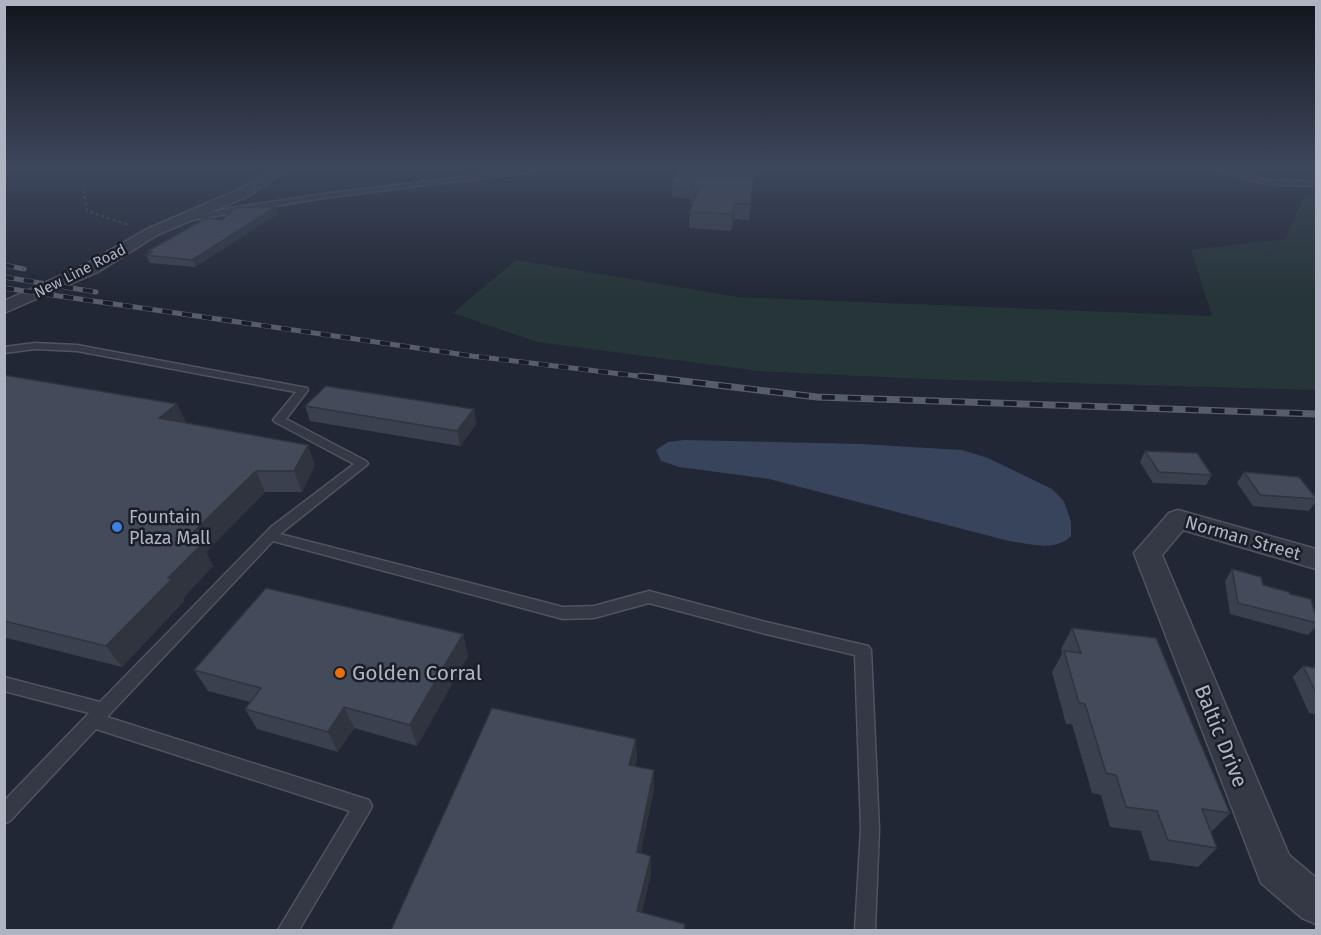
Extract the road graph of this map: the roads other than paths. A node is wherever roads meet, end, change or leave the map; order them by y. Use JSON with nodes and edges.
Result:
{"nodes":[{"id":1,"x":197,"y":213,"type":"edge"},
{"id":2,"x":217,"y":213,"type":"edge"},
{"id":3,"x":177,"y":221,"type":"junction"},
{"id":4,"x":4,"y":308,"type":"edge"},
{"id":5,"x":4,"y":350,"type":"edge"},
{"id":6,"x":270,"y":536,"type":"junction"},
{"id":7,"x":1148,"y":553,"type":"joint"},
{"id":8,"x":1317,"y":559,"type":"edge"},
{"id":9,"x":4,"y":684,"type":"edge"},
{"id":10,"x":98,"y":715,"type":"junction"},
{"id":11,"x":4,"y":815,"type":"edge"},
{"id":12,"x":1317,"y":904,"type":"edge"},
{"id":13,"x":288,"y":930,"type":"edge"},
{"id":14,"x":865,"y":930,"type":"edge"}],
"edges":[{"from":1,"to":3,"type":"street","name":"New Line Road"},
{"from":2,"to":3,"type":"lane"},
{"from":3,"to":4,"type":"street","name":"New Line Road"},
{"from":5,"to":6,"type":"lane"},
{"from":6,"to":10,"type":"lane"},
{"from":6,"to":14,"type":"lane"},
{"from":7,"to":8,"type":"street","name":"Norman Street"},
{"from":7,"to":12,"type":"street","name":"Baltic Drive"},
{"from":9,"to":10,"type":"lane"},
{"from":10,"to":11,"type":"lane"},
{"from":10,"to":13,"type":"lane"}]}
